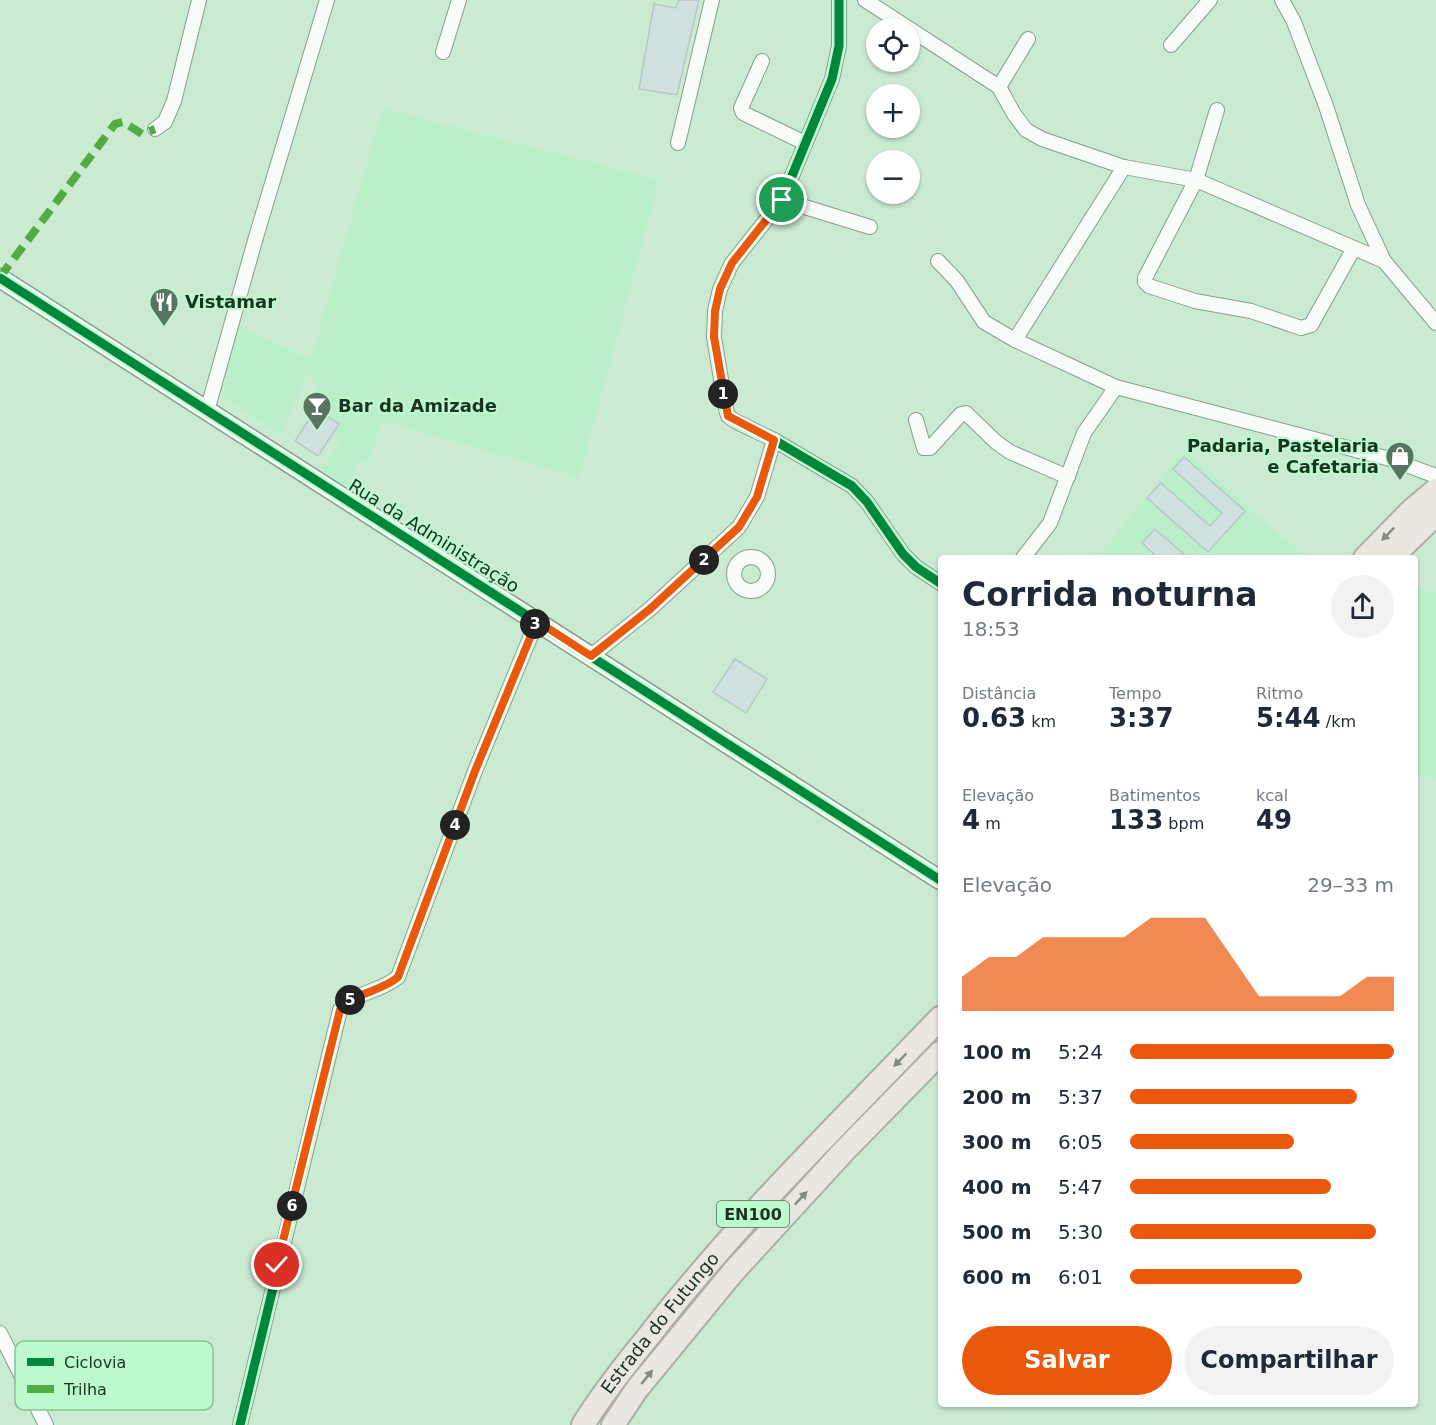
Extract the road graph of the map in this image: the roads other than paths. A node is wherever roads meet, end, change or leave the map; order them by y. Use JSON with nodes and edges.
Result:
{"nodes":[{"id":1,"x":199,"y":0,"type":"edge"},
{"id":2,"x":327,"y":0,"type":"edge"},
{"id":3,"x":459,"y":0,"type":"edge"},
{"id":4,"x":712,"y":0,"type":"edge"},
{"id":5,"x":839,"y":0,"type":"edge"},
{"id":6,"x":865,"y":0,"type":"edge"},
{"id":7,"x":1210,"y":0,"type":"edge"},
{"id":8,"x":1282,"y":0,"type":"edge"},
{"id":9,"x":1028,"y":39,"type":"dead end"},
{"id":10,"x":1171,"y":45,"type":"dead end"},
{"id":11,"x":442,"y":52,"type":"dead end"},
{"id":12,"x":762,"y":62,"type":"dead end"},
{"id":13,"x":999,"y":87,"type":"junction"},
{"id":14,"x":1217,"y":110,"type":"dead end"},
{"id":15,"x":155,"y":129,"type":"dead end"},
{"id":16,"x":678,"y":143,"type":"dead end"},
{"id":17,"x":805,"y":143,"type":"junction"},
{"id":18,"x":1124,"y":167,"type":"junction"},
{"id":19,"x":1196,"y":180,"type":"junction"},
{"id":20,"x":782,"y":200,"type":"junction"},
{"id":21,"x":870,"y":227,"type":"dead end"},
{"id":22,"x":1354,"y":248,"type":"junction"},
{"id":23,"x":938,"y":261,"type":"dead end"},
{"id":24,"x":1384,"y":261,"type":"junction"},
{"id":25,"x":0,"y":278,"type":"edge"},
{"id":26,"x":1436,"y":323,"type":"edge"},
{"id":27,"x":1015,"y":340,"type":"junction"},
{"id":28,"x":1116,"y":387,"type":"junction"},
{"id":29,"x":207,"y":411,"type":"junction"},
{"id":30,"x":916,"y":420,"type":"dead end"},
{"id":31,"x":774,"y":440,"type":"junction"},
{"id":32,"x":1436,"y":476,"type":"edge"},
{"id":33,"x":1068,"y":477,"type":"junction"},
{"id":34,"x":1436,"y":490,"type":"edge"},
{"id":35,"x":1436,"y":514,"type":"edge"},
{"id":36,"x":722,"y":545,"type":"junction"},
{"id":37,"x":1025,"y":555,"type":"edge"},
{"id":38,"x":1368,"y":555,"type":"edge"},
{"id":39,"x":1395,"y":555,"type":"edge"},
{"id":40,"x":739,"y":562,"type":"dead end"},
{"id":41,"x":938,"y":582,"type":"edge"},
{"id":42,"x":537,"y":621,"type":"junction"},
{"id":43,"x":591,"y":656,"type":"junction"},
{"id":44,"x":911,"y":861,"type":"junction"},
{"id":45,"x":938,"y":879,"type":"edge"},
{"id":46,"x":938,"y":887,"type":"edge"},
{"id":47,"x":938,"y":1020,"type":"edge"},
{"id":48,"x":938,"y":1055,"type":"edge"},
{"id":49,"x":0,"y":1333,"type":"edge"},
{"id":50,"x":15,"y":1363,"type":"edge"},
{"id":51,"x":38,"y":1410,"type":"edge"},
{"id":52,"x":46,"y":1425,"type":"edge"},
{"id":53,"x":240,"y":1425,"type":"edge"},
{"id":54,"x":583,"y":1425,"type":"edge"},
{"id":55,"x":613,"y":1425,"type":"edge"}],
"edges":[{"from":1,"to":15,"type":"street"},
{"from":2,"to":29,"type":"street"},
{"from":3,"to":11,"type":"street"},
{"from":4,"to":16,"type":"street"},
{"from":5,"to":17,"type":"street"},
{"from":6,"to":13,"type":"street"},
{"from":7,"to":10,"type":"street"},
{"from":8,"to":24,"type":"street"},
{"from":9,"to":13,"type":"street"},
{"from":12,"to":17,"type":"street"},
{"from":13,"to":18,"type":"street"},
{"from":14,"to":19,"type":"street"},
{"from":17,"to":20,"type":"street"},
{"from":18,"to":19,"type":"street"},
{"from":18,"to":27,"type":"street"},
{"from":19,"to":22,"type":"street"},
{"from":19,"to":22,"type":"street"},
{"from":20,"to":21,"type":"street"},
{"from":20,"to":31,"type":"street"},
{"from":22,"to":24,"type":"street"},
{"from":23,"to":27,"type":"street"},
{"from":24,"to":26,"type":"street"},
{"from":25,"to":29,"type":"street","name":"Rua da Administração"},
{"from":27,"to":28,"type":"street"},
{"from":28,"to":32,"type":"street"},
{"from":28,"to":33,"type":"street"},
{"from":29,"to":42,"type":"street","name":"Rua da Administração"},
{"from":30,"to":33,"type":"street"},
{"from":31,"to":36,"type":"street"},
{"from":31,"to":41,"type":"street"},
{"from":33,"to":37,"type":"street"},
{"from":34,"to":38,"type":"highway","one_way":true},
{"from":35,"to":39,"type":"highway"},
{"from":36,"to":40,"type":"street"},
{"from":36,"to":43,"type":"street"},
{"from":42,"to":43,"type":"street","name":"Rua da Administração"},
{"from":42,"to":53,"type":"street"},
{"from":43,"to":44,"type":"street","name":"Rua da Administração"},
{"from":44,"to":45,"type":"street"},
{"from":44,"to":46,"type":"street"},
{"from":47,"to":54,"type":"highway","name":"Estrada do Futungo","number":"EN100","one_way":true},
{"from":55,"to":48,"type":"highway","name":"Estrada do Futungo","number":"EN100","one_way":true},
{"from":49,"to":50,"type":"street"},
{"from":51,"to":52,"type":"street"}]}
